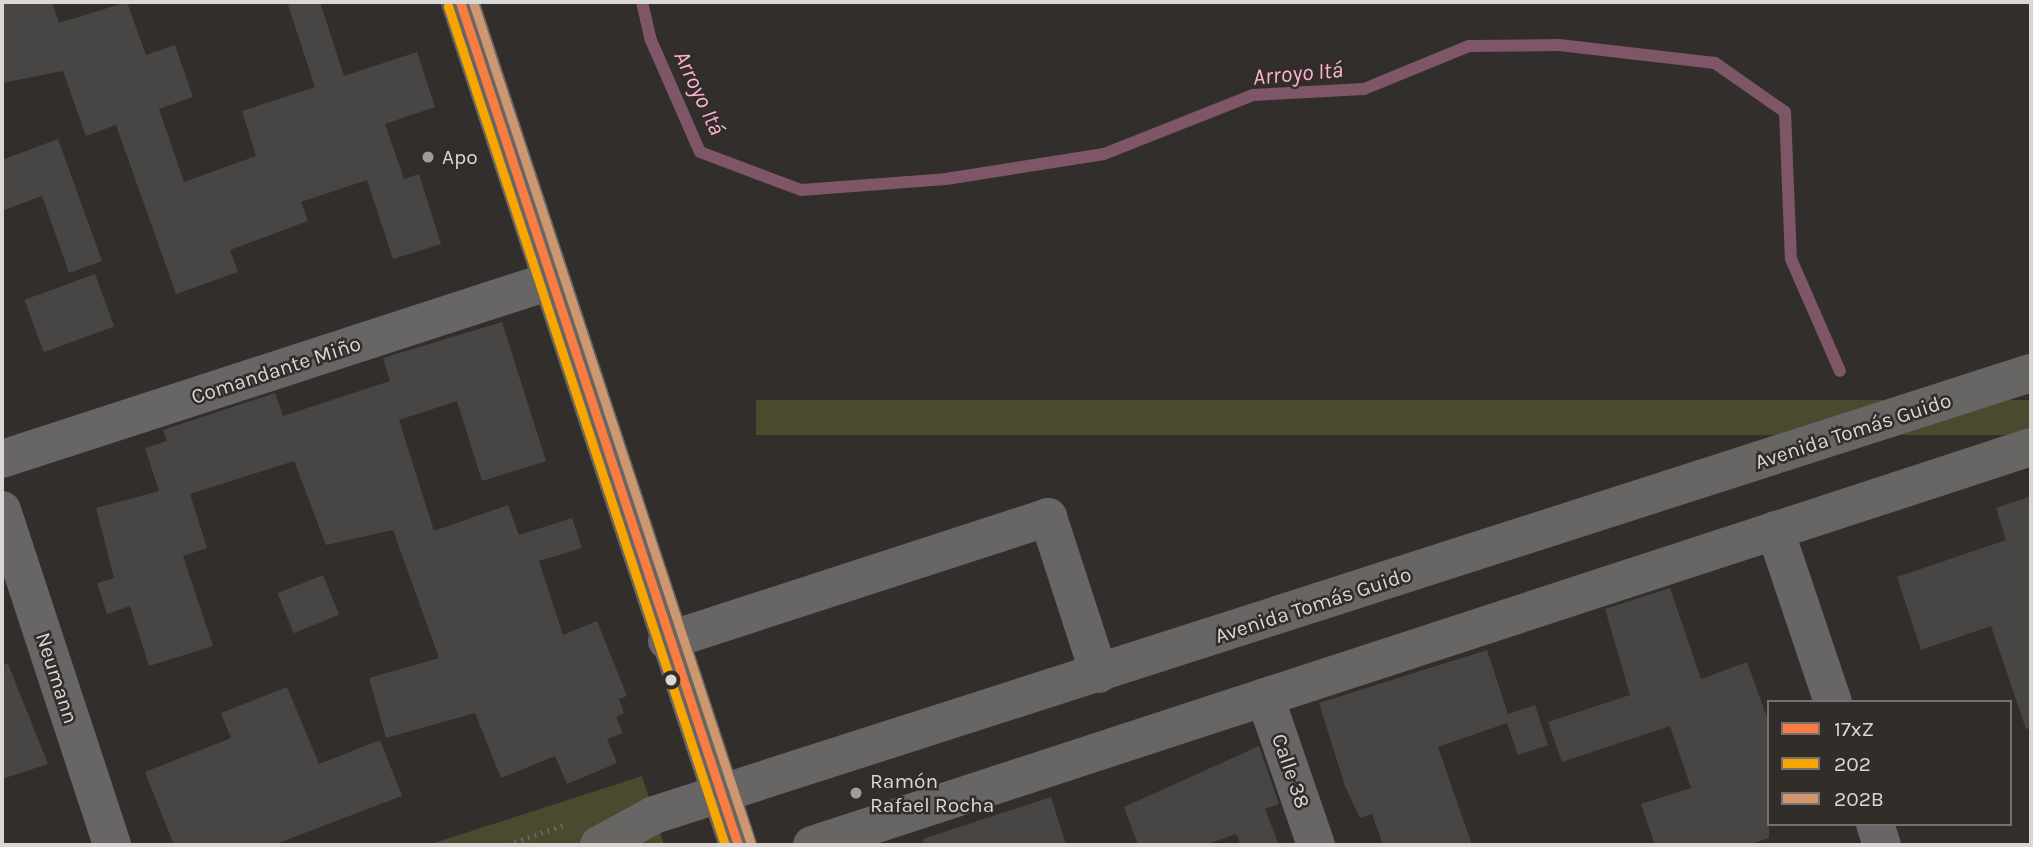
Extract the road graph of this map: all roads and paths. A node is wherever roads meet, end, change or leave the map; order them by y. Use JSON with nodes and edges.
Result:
{"nodes":[{"id":1,"x":460,"y":2,"type":"edge"},
{"id":2,"x":550,"y":281,"type":"junction"},
{"id":3,"x":2031,"y":373,"type":"edge"},
{"id":4,"x":2031,"y":447,"type":"edge"},
{"id":5,"x":2,"y":459,"type":"edge"},
{"id":6,"x":2,"y":510,"type":"edge"},
{"id":7,"x":1775,"y":530,"type":"junction"},
{"id":8,"x":667,"y":641,"type":"junction"},
{"id":9,"x":1099,"y":674,"type":"junction"},
{"id":10,"x":1265,"y":697,"type":"junction"},
{"id":11,"x":1832,"y":700,"type":"edge"},
{"id":12,"x":719,"y":797,"type":"junction"},
{"id":13,"x":1876,"y":826,"type":"edge"},
{"id":14,"x":112,"y":845,"type":"edge"},
{"id":15,"x":599,"y":845,"type":"edge"},
{"id":16,"x":738,"y":845,"type":"edge"},
{"id":17,"x":812,"y":845,"type":"edge"},
{"id":18,"x":1316,"y":845,"type":"edge"},
{"id":19,"x":1882,"y":845,"type":"edge"}],
"edges":[{"from":1,"to":2,"type":"main road"},
{"from":2,"to":5,"type":"street","name":"Comandante Miño"},
{"from":2,"to":8,"type":"main road"},
{"from":3,"to":9,"type":"main road","name":"Avenida Tomás Guido"},
{"from":4,"to":7,"type":"main road"},
{"from":6,"to":14,"type":"street","name":"Neumann"},
{"from":7,"to":10,"type":"main road"},
{"from":7,"to":11,"type":"street"},
{"from":8,"to":9,"type":"street"},
{"from":8,"to":12,"type":"main road"},
{"from":9,"to":12,"type":"main road","name":"Avenida Tomás Guido"},
{"from":10,"to":17,"type":"main road"},
{"from":10,"to":18,"type":"street","name":"Calle 38"},
{"from":12,"to":15,"type":"main road","name":"Avenida Tomás Guido"},
{"from":12,"to":16,"type":"main road"},
{"from":13,"to":19,"type":"street"}]}
